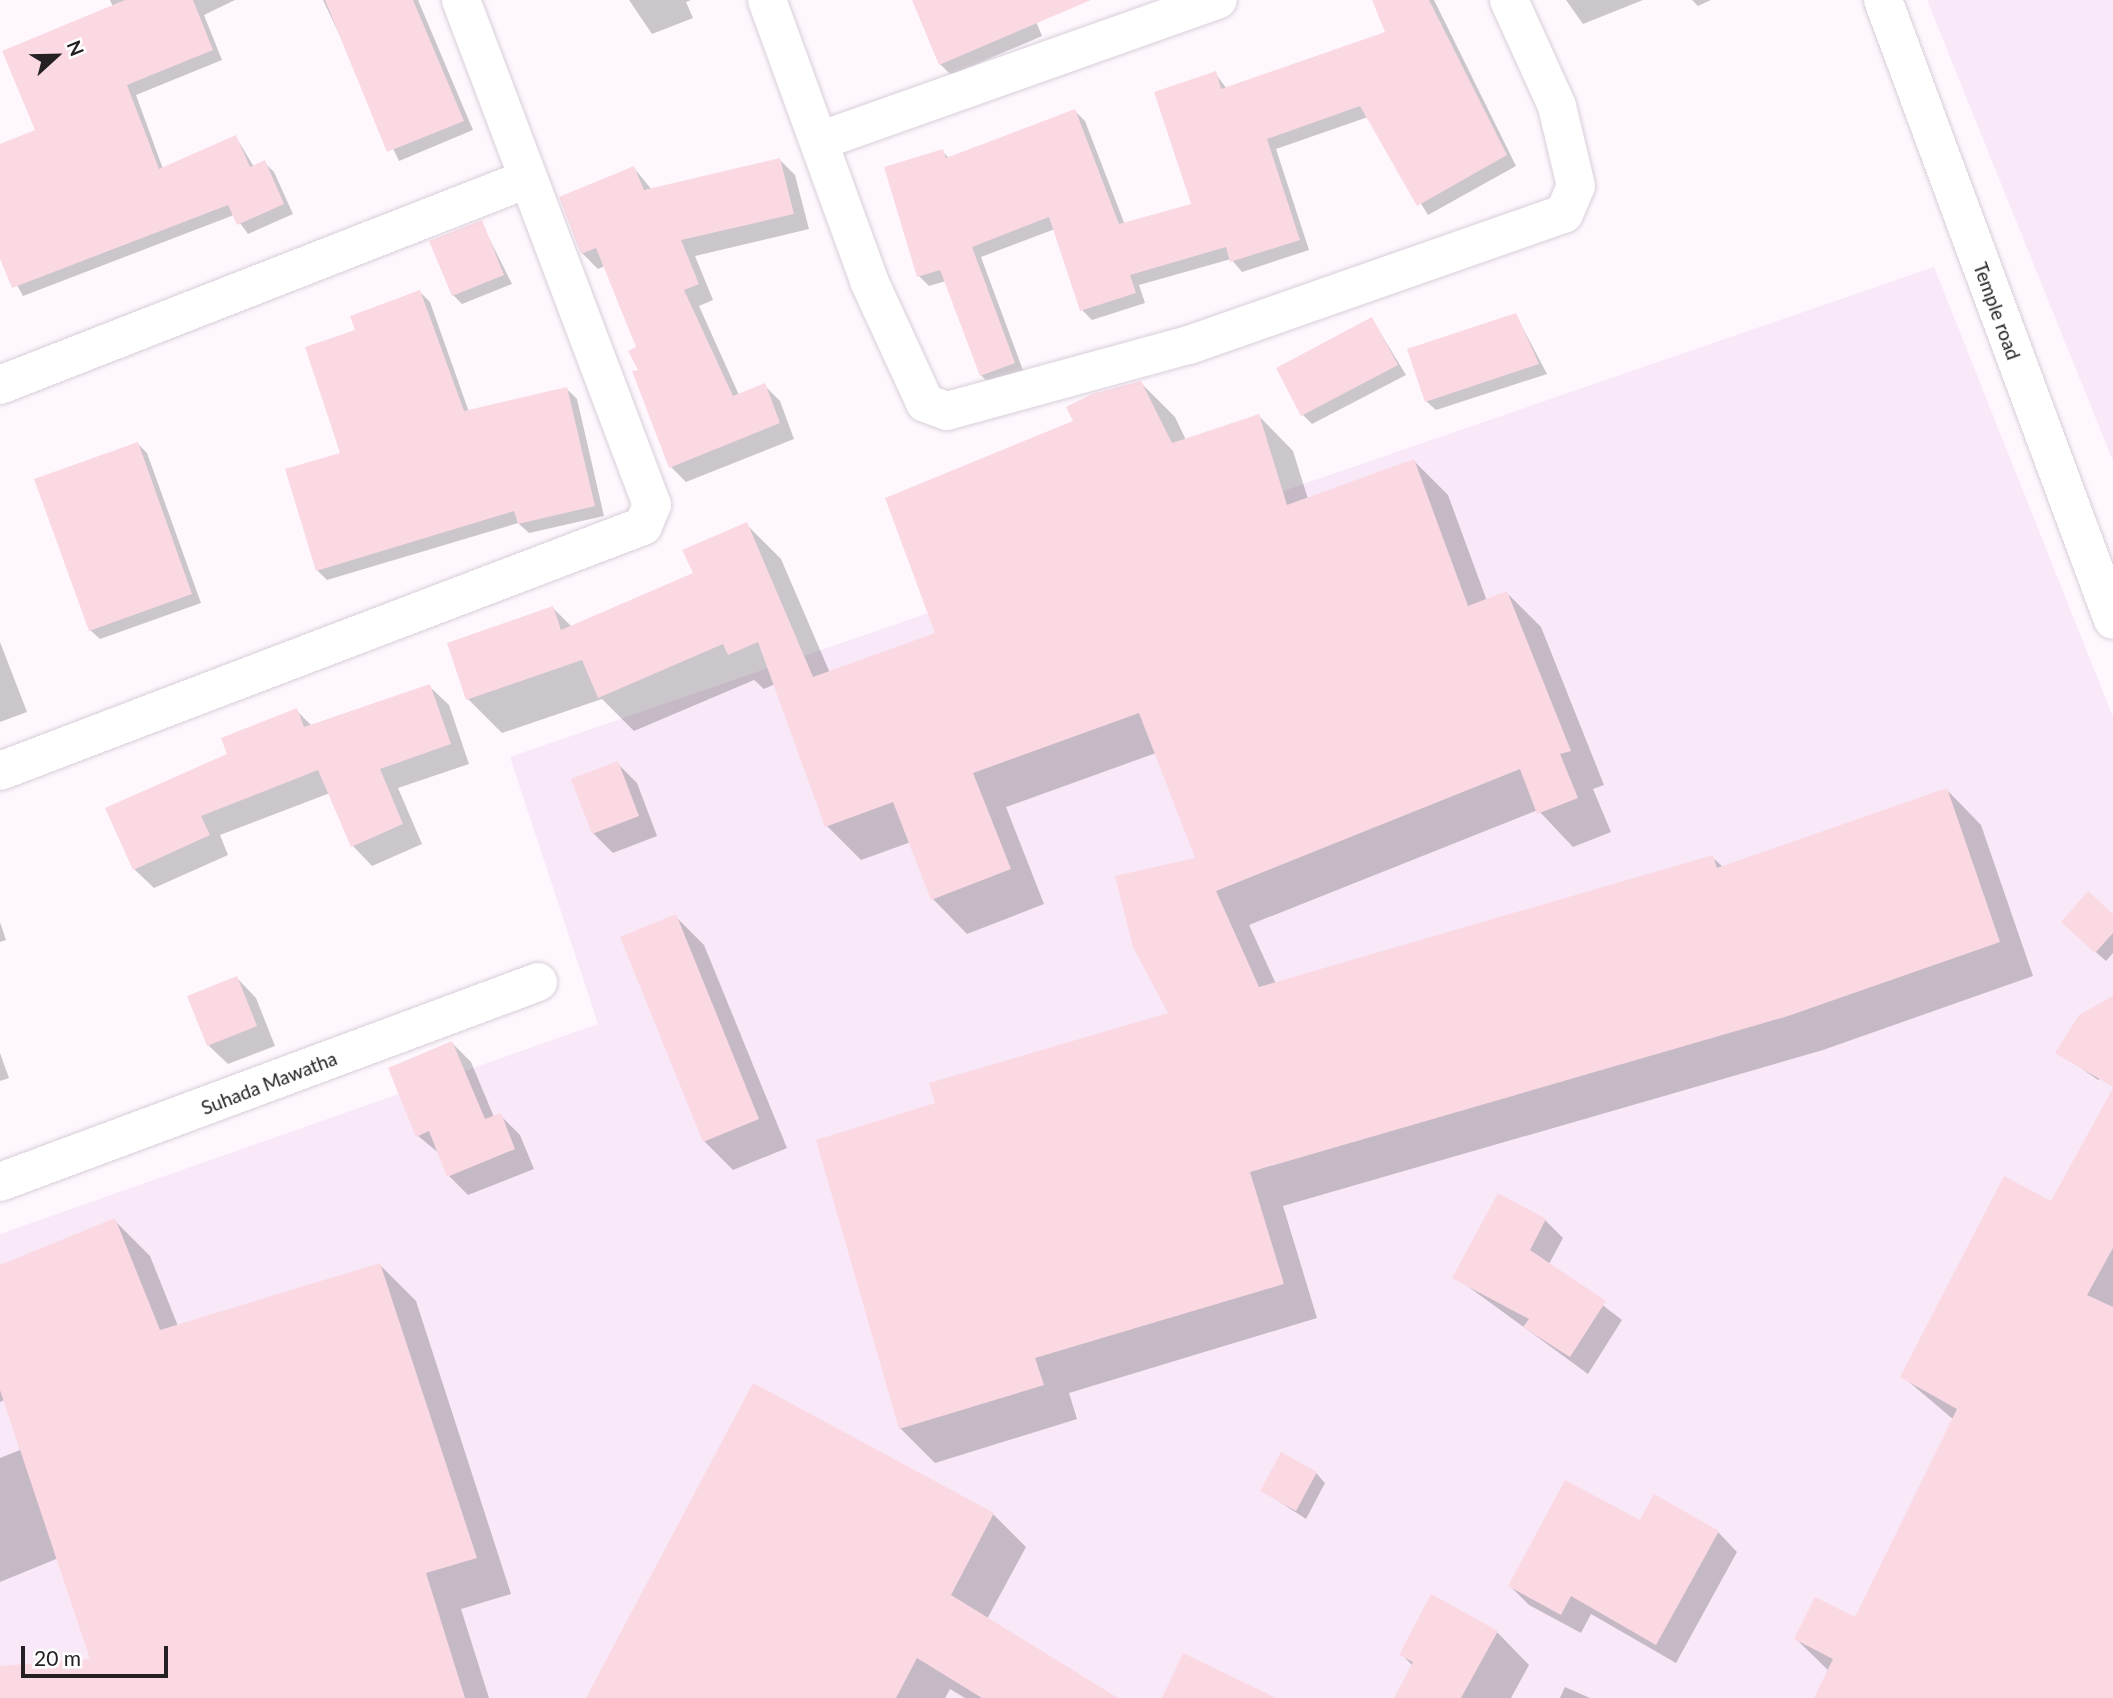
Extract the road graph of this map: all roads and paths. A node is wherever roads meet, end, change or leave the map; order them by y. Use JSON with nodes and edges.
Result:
{"nodes":[{"id":1,"x":461,"y":0,"type":"edge"},
{"id":2,"x":767,"y":0,"type":"edge"},
{"id":3,"x":1217,"y":0,"type":"edge"},
{"id":4,"x":1509,"y":0,"type":"edge"},
{"id":5,"x":1883,"y":0,"type":"edge"},
{"id":6,"x":819,"y":141,"type":"junction"},
{"id":7,"x":527,"y":180,"type":"junction"},
{"id":8,"x":0,"y":385,"type":"edge"},
{"id":9,"x":2113,"y":620,"type":"edge"},
{"id":10,"x":0,"y":771,"type":"edge"},
{"id":11,"x":538,"y":982,"type":"dead end"},
{"id":12,"x":0,"y":1182,"type":"edge"}],
"edges":[{"from":1,"to":7,"type":"street"},
{"from":2,"to":6,"type":"street"},
{"from":3,"to":6,"type":"street"},
{"from":4,"to":6,"type":"street"},
{"from":5,"to":9,"type":"street","name":"Temple road"},
{"from":7,"to":8,"type":"street"},
{"from":7,"to":10,"type":"street"},
{"from":11,"to":12,"type":"street","name":"Suhada Mawatha"}]}
